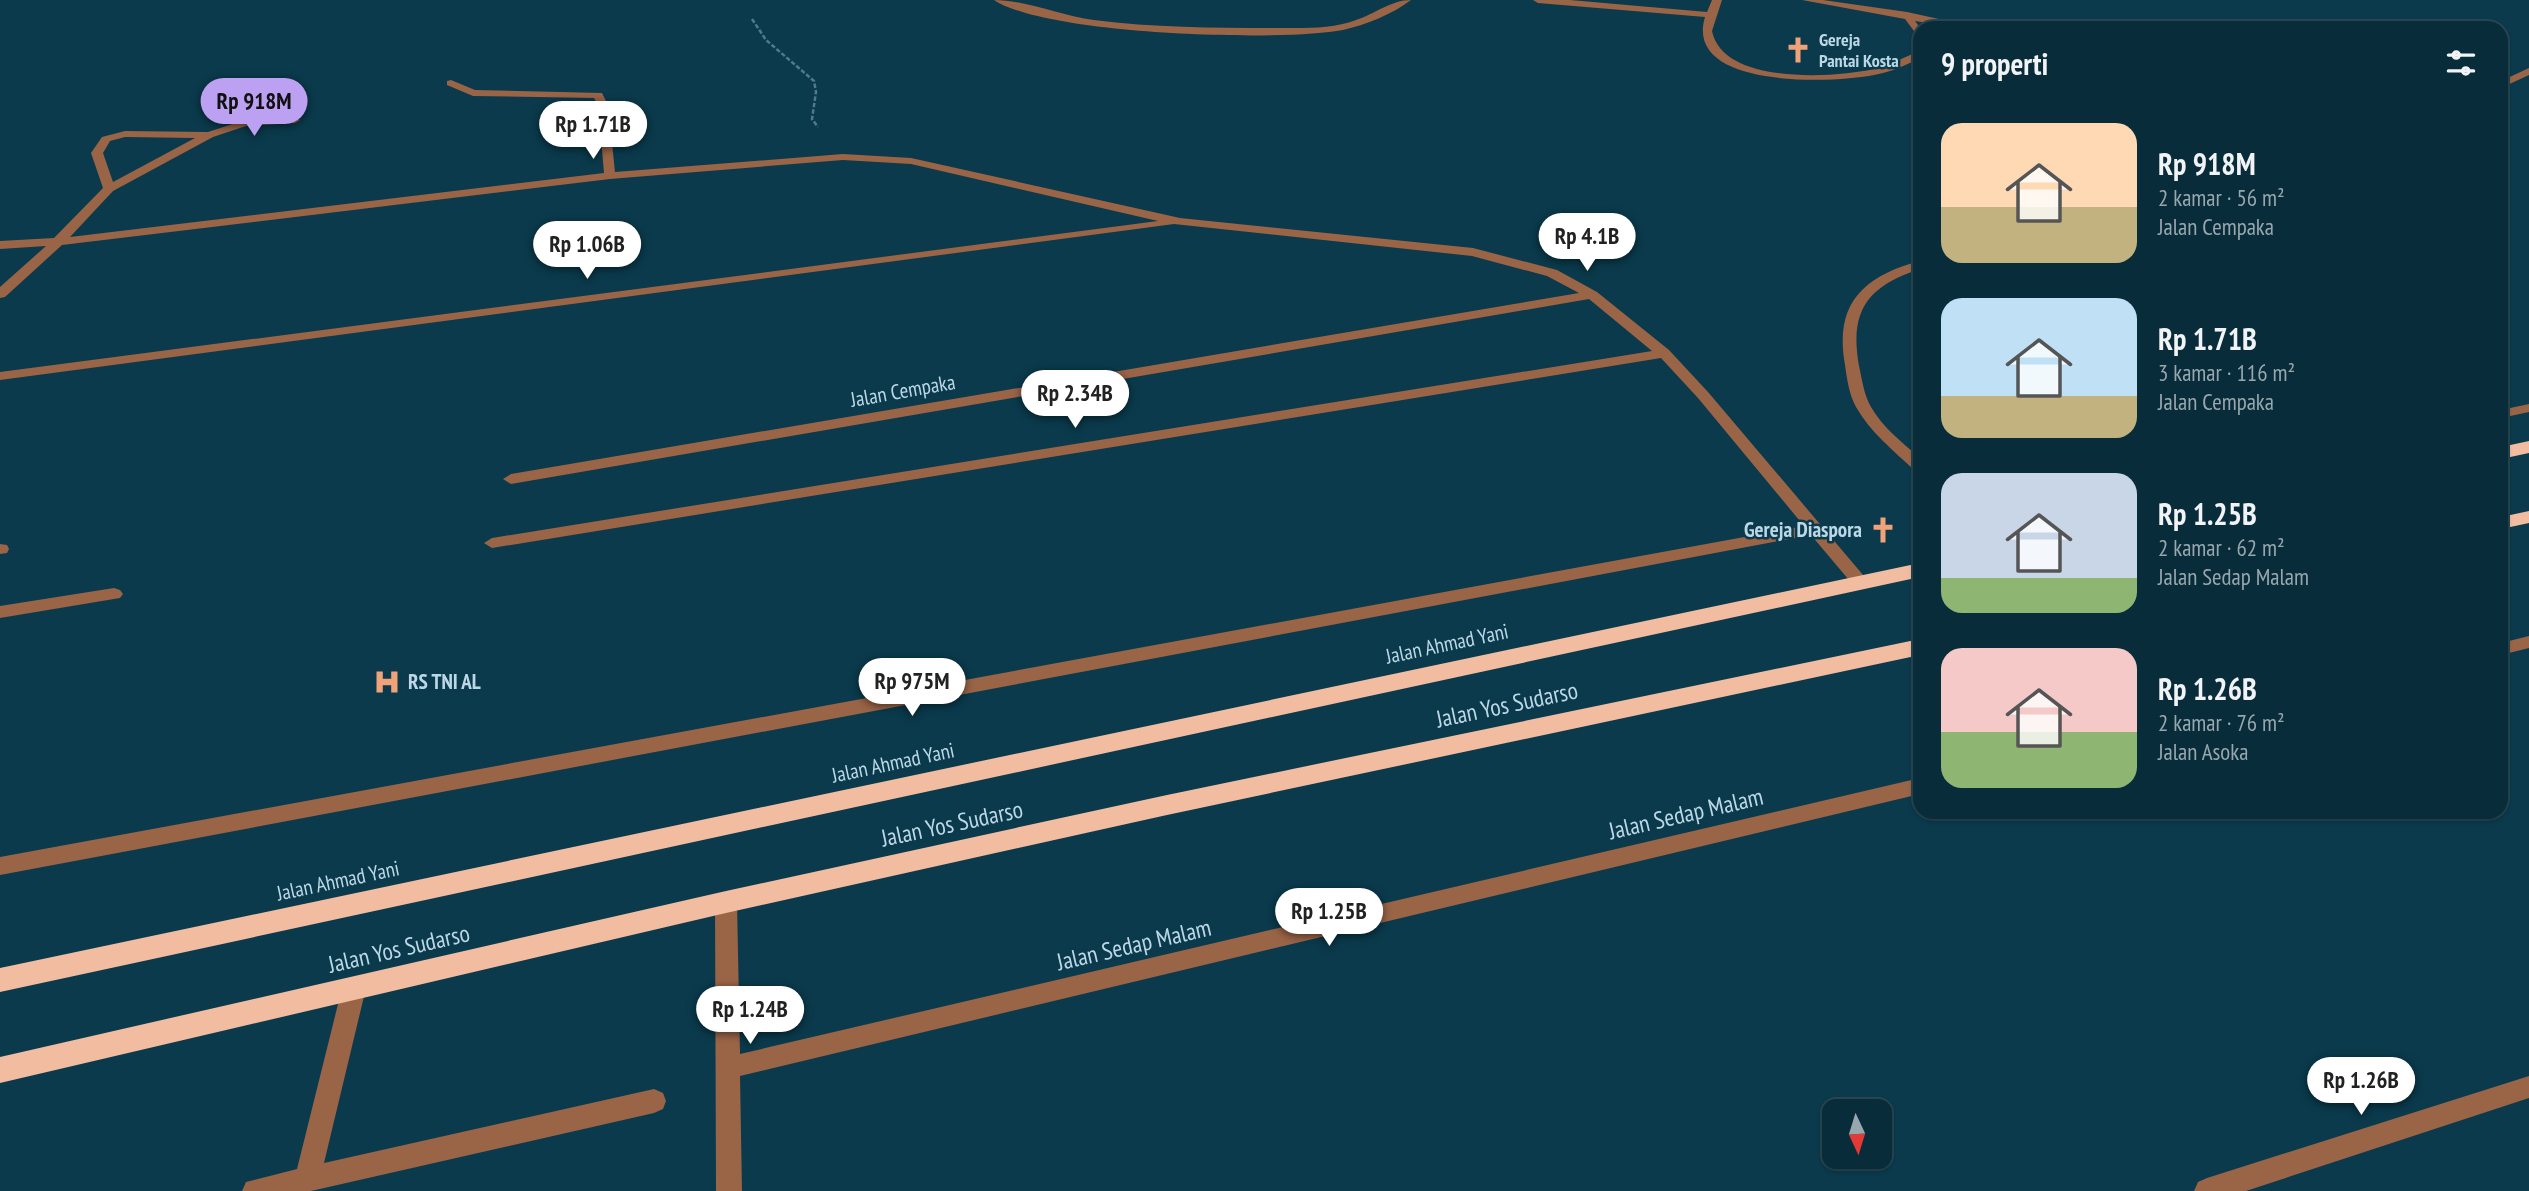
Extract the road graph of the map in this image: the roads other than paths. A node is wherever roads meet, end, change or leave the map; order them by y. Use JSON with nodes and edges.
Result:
{"nodes":[{"id":1,"x":999,"y":0,"type":"edge"},
{"id":2,"x":1406,"y":0,"type":"edge"},
{"id":3,"x":1538,"y":0,"type":"edge"},
{"id":4,"x":1717,"y":0,"type":"edge"},
{"id":5,"x":1807,"y":0,"type":"edge"},
{"id":6,"x":1712,"y":15,"type":"junction"},
{"id":7,"x":1907,"y":15,"type":"junction"},
{"id":8,"x":1938,"y":21,"type":"edge"},
{"id":9,"x":1913,"y":25,"type":"edge"},
{"id":10,"x":1913,"y":58,"type":"edge"},
{"id":11,"x":2529,"y":71,"type":"edge"},
{"id":12,"x":2508,"y":82,"type":"edge"},
{"id":13,"x":452,"y":83,"type":"dead end"},
{"id":14,"x":295,"y":120,"type":"dead end"},
{"id":15,"x":209,"y":135,"type":"junction"},
{"id":16,"x":610,"y":176,"type":"junction"},
{"id":17,"x":110,"y":189,"type":"junction"},
{"id":18,"x":1180,"y":222,"type":"junction"},
{"id":19,"x":58,"y":242,"type":"junction"},
{"id":20,"x":0,"y":244,"type":"edge"},
{"id":21,"x":1913,"y":267,"type":"edge"},
{"id":22,"x":0,"y":294,"type":"edge"},
{"id":23,"x":1592,"y":295,"type":"junction"},
{"id":24,"x":1664,"y":353,"type":"junction"},
{"id":25,"x":0,"y":376,"type":"edge"},
{"id":26,"x":2529,"y":408,"type":"edge"},
{"id":27,"x":2508,"y":412,"type":"edge"},
{"id":28,"x":2529,"y":447,"type":"edge"},
{"id":29,"x":2508,"y":452,"type":"edge"},
{"id":30,"x":1913,"y":461,"type":"edge"},
{"id":31,"x":510,"y":479,"type":"dead end"},
{"id":32,"x":2529,"y":517,"type":"edge"},
{"id":33,"x":2508,"y":522,"type":"edge"},
{"id":34,"x":1815,"y":529,"type":"junction"},
{"id":35,"x":492,"y":542,"type":"dead end"},
{"id":36,"x":1913,"y":571,"type":"edge"},
{"id":37,"x":1860,"y":582,"type":"junction"},
{"id":38,"x":114,"y":594,"type":"dead end"},
{"id":39,"x":0,"y":612,"type":"edge"},
{"id":40,"x":2529,"y":642,"type":"edge"},
{"id":41,"x":2508,"y":647,"type":"edge"},
{"id":42,"x":1913,"y":648,"type":"edge"},
{"id":43,"x":1913,"y":788,"type":"edge"},
{"id":44,"x":0,"y":866,"type":"edge"},
{"id":45,"x":726,"y":902,"type":"junction"},
{"id":46,"x":0,"y":980,"type":"edge"},
{"id":47,"x":354,"y":988,"type":"junction"},
{"id":48,"x":728,"y":1068,"type":"junction"},
{"id":49,"x":0,"y":1070,"type":"edge"},
{"id":50,"x":2529,"y":1087,"type":"edge"},
{"id":51,"x":654,"y":1101,"type":"dead end"},
{"id":52,"x":307,"y":1179,"type":"junction"},
{"id":53,"x":255,"y":1191,"type":"edge"},
{"id":54,"x":729,"y":1191,"type":"edge"},
{"id":55,"x":2207,"y":1191,"type":"edge"}],
"edges":[{"from":1,"to":2,"type":"street"},
{"from":3,"to":6,"type":"street"},
{"from":4,"to":6,"type":"street"},
{"from":5,"to":7,"type":"street"},
{"from":6,"to":10,"type":"street"},
{"from":7,"to":8,"type":"street"},
{"from":7,"to":9,"type":"street"},
{"from":11,"to":12,"type":"street"},
{"from":13,"to":16,"type":"street"},
{"from":14,"to":15,"type":"street"},
{"from":15,"to":17,"type":"street"},
{"from":15,"to":17,"type":"street"},
{"from":16,"to":18,"type":"street"},
{"from":16,"to":19,"type":"street"},
{"from":17,"to":19,"type":"street"},
{"from":18,"to":23,"type":"street"},
{"from":18,"to":25,"type":"street"},
{"from":19,"to":20,"type":"street"},
{"from":19,"to":22,"type":"street"},
{"from":21,"to":30,"type":"street"},
{"from":23,"to":24,"type":"street"},
{"from":23,"to":31,"type":"street","name":"Jalan Cempaka"},
{"from":24,"to":34,"type":"street"},
{"from":24,"to":35,"type":"street"},
{"from":26,"to":27,"type":"street"},
{"from":28,"to":29,"type":"highway"},
{"from":32,"to":33,"type":"highway"},
{"from":34,"to":37,"type":"street"},
{"from":34,"to":44,"type":"street"},
{"from":36,"to":37,"type":"highway","name":"Jalan Ahmad Yani"},
{"from":37,"to":46,"type":"highway","name":"Jalan Ahmad Yani"},
{"from":38,"to":39,"type":"street"},
{"from":40,"to":41,"type":"street"},
{"from":42,"to":45,"type":"highway","name":"Jalan Yos Sudarso"},
{"from":43,"to":48,"type":"street","name":"Jalan Sedap Malam"},
{"from":45,"to":47,"type":"highway","name":"Jalan Yos Sudarso"},
{"from":45,"to":48,"type":"street"},
{"from":47,"to":49,"type":"highway","name":"Jalan Yos Sudarso"},
{"from":47,"to":52,"type":"street"},
{"from":48,"to":54,"type":"street"},
{"from":50,"to":55,"type":"street"},
{"from":51,"to":52,"type":"street"},
{"from":52,"to":53,"type":"street"}]}
